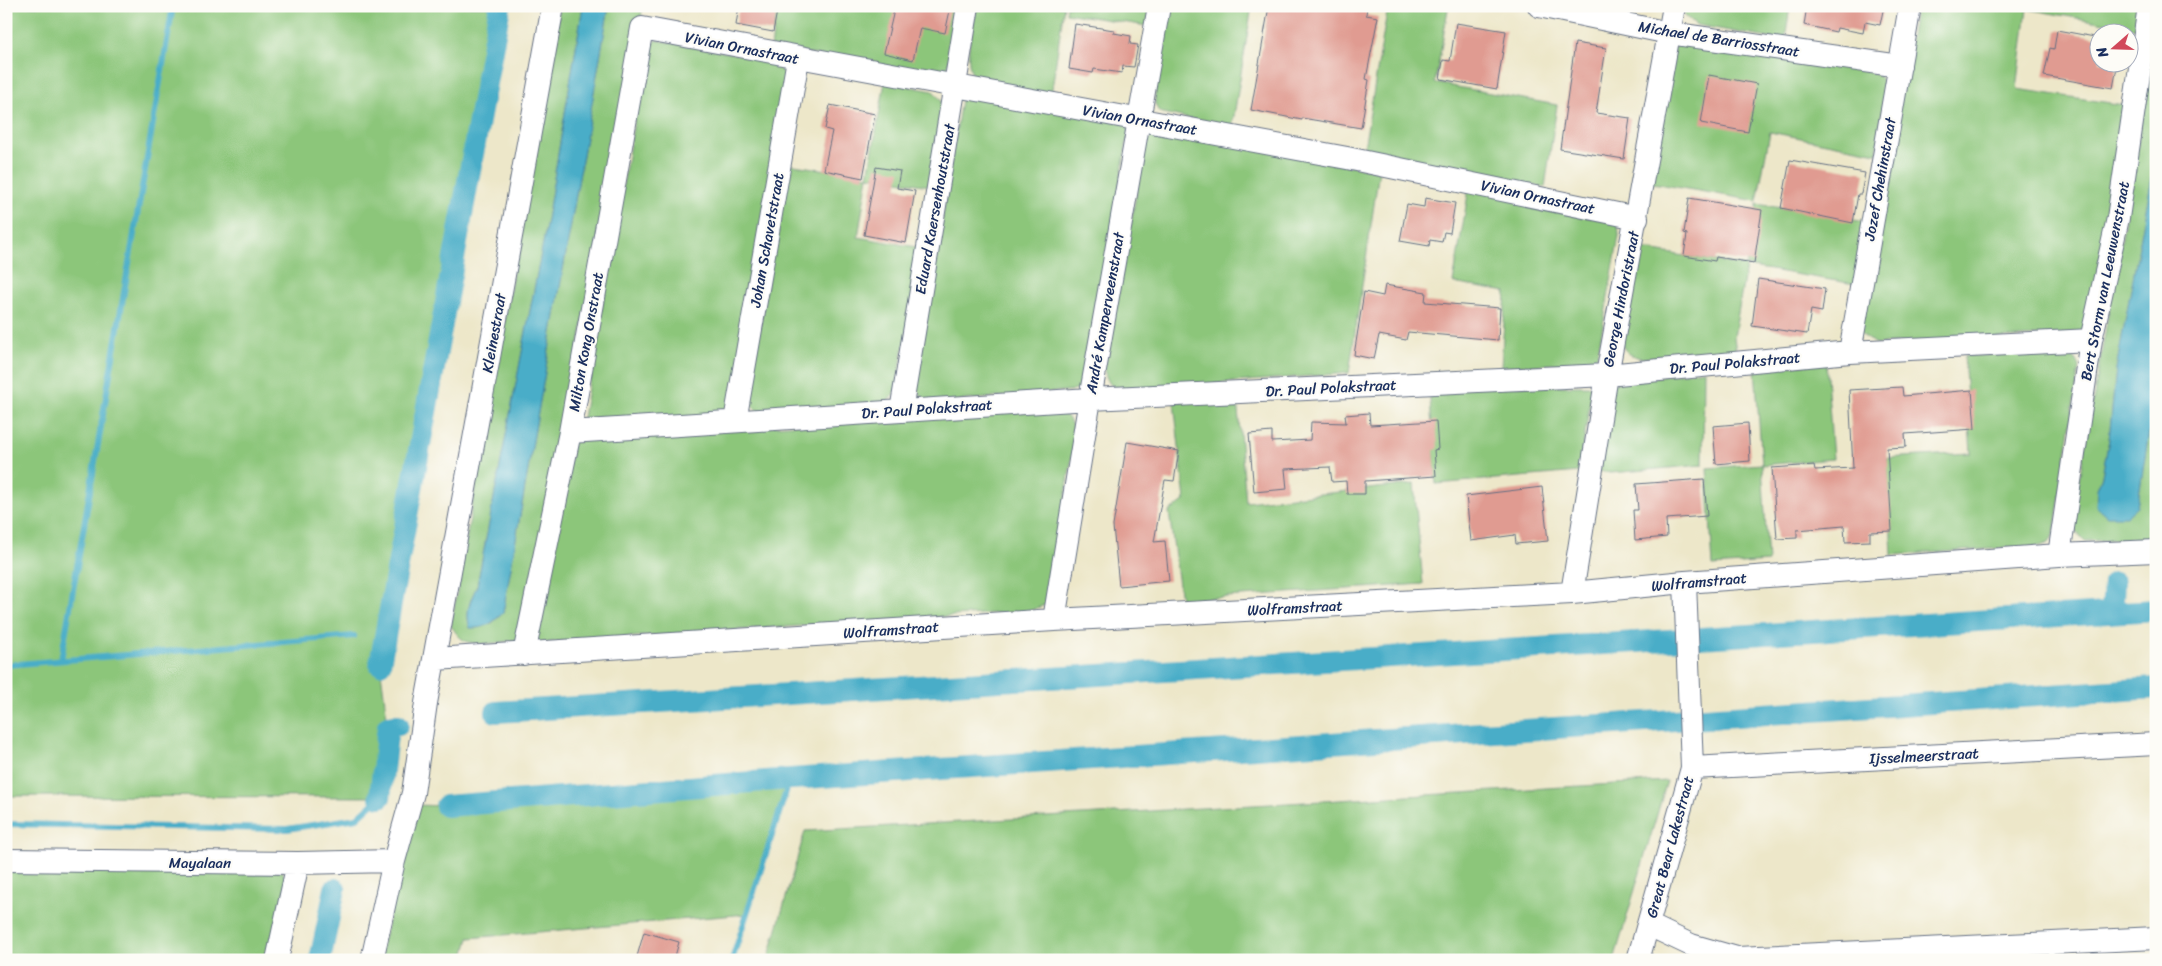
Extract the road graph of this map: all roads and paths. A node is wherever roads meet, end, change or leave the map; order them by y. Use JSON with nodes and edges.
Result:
{"nodes":[{"id":1,"x":553,"y":6,"type":"edge"},
{"id":2,"x":968,"y":6,"type":"edge"},
{"id":3,"x":1159,"y":6,"type":"edge"},
{"id":4,"x":1539,"y":6,"type":"edge"},
{"id":5,"x":1674,"y":6,"type":"edge"},
{"id":6,"x":1910,"y":6,"type":"edge"},
{"id":7,"x":2149,"y":6,"type":"edge"},
{"id":8,"x":642,"y":28,"type":"joint"},
{"id":9,"x":1669,"y":34,"type":"junction"},
{"id":10,"x":798,"y":59,"type":"junction"},
{"id":11,"x":1900,"y":66,"type":"junction"},
{"id":12,"x":956,"y":87,"type":"junction"},
{"id":13,"x":1140,"y":120,"type":"junction"},
{"id":14,"x":1637,"y":218,"type":"junction"},
{"id":15,"x":2091,"y":340,"type":"junction"},
{"id":16,"x":1850,"y":352,"type":"junction"},
{"id":17,"x":1607,"y":374,"type":"junction"},
{"id":18,"x":1090,"y":399,"type":"junction"},
{"id":19,"x":901,"y":411,"type":"junction"},
{"id":20,"x":735,"y":421,"type":"junction"},
{"id":21,"x":570,"y":432,"type":"junction"},
{"id":22,"x":2156,"y":550,"type":"edge"},
{"id":23,"x":2059,"y":555,"type":"junction"},
{"id":24,"x":1686,"y":591,"type":"junction"},
{"id":25,"x":1572,"y":593,"type":"junction"},
{"id":26,"x":1054,"y":620,"type":"junction"},
{"id":27,"x":524,"y":654,"type":"junction"},
{"id":28,"x":434,"y":659,"type":"junction"},
{"id":29,"x":2156,"y":744,"type":"edge"},
{"id":30,"x":1692,"y":768,"type":"junction"},
{"id":31,"x":6,"y":860,"type":"edge"},
{"id":32,"x":394,"y":861,"type":"junction"},
{"id":33,"x":298,"y":863,"type":"junction"},
{"id":34,"x":1649,"y":925,"type":"junction"},
{"id":35,"x":2156,"y":938,"type":"edge"},
{"id":36,"x":277,"y":960,"type":"edge"},
{"id":37,"x":372,"y":960,"type":"edge"},
{"id":38,"x":1638,"y":960,"type":"edge"}],
"edges":[{"from":1,"to":28,"type":"street","name":"Kleinestraat"},
{"from":2,"to":12,"type":"street","name":"Eduard Kaersenhoutstraat"},
{"from":3,"to":13,"type":"street","name":"André Kamperveenstraat"},
{"from":4,"to":9,"type":"street","name":"Michael de Barriosstraat"},
{"from":5,"to":9,"type":"street","name":"George Hindoristraat"},
{"from":6,"to":11,"type":"street","name":"Jozef Chehinstraat"},
{"from":7,"to":15,"type":"street","name":"Bert Storm van Leeuwenstraat"},
{"from":8,"to":10,"type":"street","name":"Vivian Ornastraat"},
{"from":8,"to":21,"type":"street","name":"Milton Kong Onstraat"},
{"from":9,"to":11,"type":"street","name":"Michael de Barriosstraat"},
{"from":9,"to":14,"type":"street","name":"George Hindoristraat"},
{"from":10,"to":12,"type":"street","name":"Vivian Ornastraat"},
{"from":10,"to":20,"type":"street","name":"Johan Schavetstraat"},
{"from":11,"to":16,"type":"street","name":"Jozef Chehinstraat"},
{"from":12,"to":13,"type":"street","name":"Vivian Ornastraat"},
{"from":12,"to":19,"type":"street","name":"Eduard Kaersenhoutstraat"},
{"from":13,"to":14,"type":"street","name":"Vivian Ornastraat"},
{"from":13,"to":18,"type":"street","name":"André Kamperveenstraat"},
{"from":14,"to":17,"type":"street","name":"George Hindoristraat"},
{"from":15,"to":16,"type":"street","name":"Dr. Paul Polakstraat"},
{"from":15,"to":23,"type":"street","name":"Bert Storm van Leeuwenstraat"},
{"from":16,"to":17,"type":"street","name":"Dr. Paul Polakstraat"},
{"from":17,"to":18,"type":"street","name":"Dr. Paul Polakstraat"},
{"from":17,"to":25,"type":"street","name":"George Hindoristraat"},
{"from":18,"to":19,"type":"street","name":"Dr. Paul Polakstraat"},
{"from":18,"to":26,"type":"street","name":"André Kamperveenstraat"},
{"from":19,"to":20,"type":"street","name":"Dr. Paul Polakstraat"},
{"from":20,"to":21,"type":"street","name":"Dr. Paul Polakstraat"},
{"from":21,"to":27,"type":"street","name":"Milton Kong Onstraat"},
{"from":22,"to":23,"type":"street","name":"Wolframstraat"},
{"from":23,"to":24,"type":"street","name":"Wolframstraat"},
{"from":24,"to":25,"type":"street","name":"Wolframstraat"},
{"from":24,"to":30,"type":"street","name":"Great Bear Lakestraat"},
{"from":25,"to":26,"type":"street","name":"Wolframstraat"},
{"from":26,"to":27,"type":"street","name":"Wolframstraat"},
{"from":27,"to":28,"type":"street","name":"Wolframstraat"},
{"from":28,"to":32,"type":"street","name":"Kleinestraat"},
{"from":29,"to":30,"type":"street","name":"Ijsselmeerstraat"},
{"from":30,"to":34,"type":"street","name":"Great Bear Lakestraat"},
{"from":31,"to":33,"type":"street","name":"Mayalaan"},
{"from":32,"to":33,"type":"street","name":"Mayalaan"},
{"from":32,"to":37,"type":"street","name":"Kleinestraat"},
{"from":33,"to":36,"type":"street"},
{"from":34,"to":35,"type":"street"},
{"from":34,"to":38,"type":"street","name":"Great Bear Lakestraat"}]}
